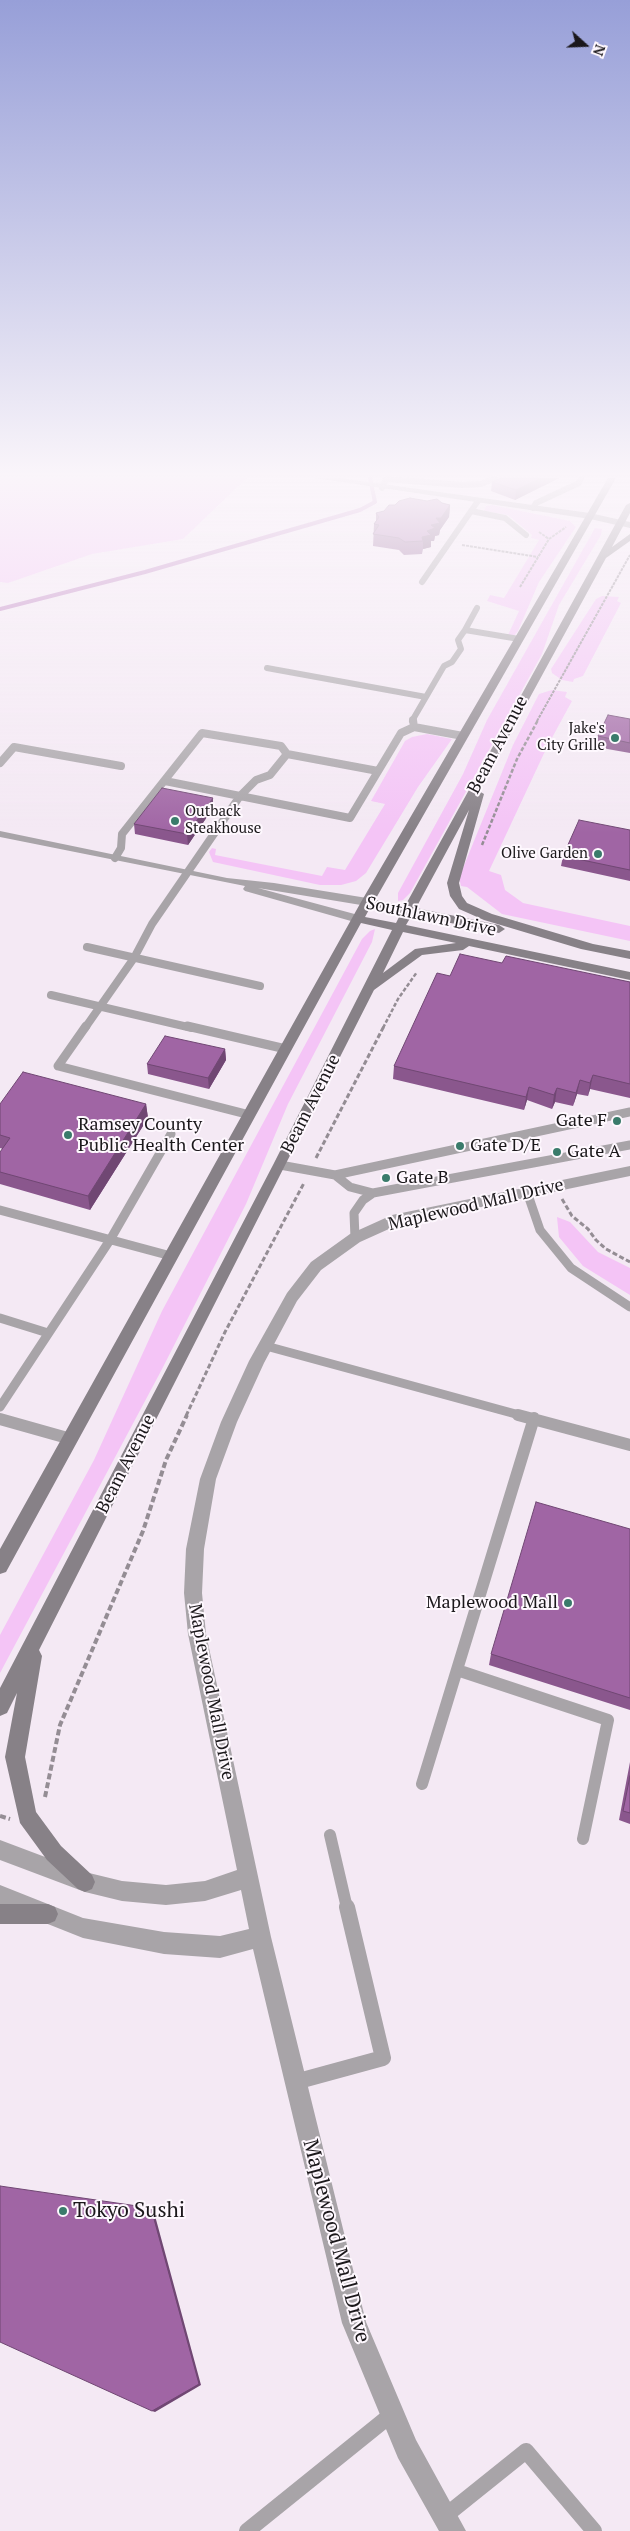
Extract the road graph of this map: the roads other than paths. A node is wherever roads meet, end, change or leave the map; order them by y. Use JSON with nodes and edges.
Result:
{"nodes":[{"id":1,"x":544,"y":596,"type":"edge"},
{"id":2,"x":580,"y":596,"type":"edge"},
{"id":3,"x":478,"y":608,"type":"dead end"},
{"id":4,"x":465,"y":630,"type":"junction"},
{"id":5,"x":519,"y":639,"type":"junction"},
{"id":6,"x":267,"y":668,"type":"dead end"},
{"id":7,"x":426,"y":697,"type":"junction"},
{"id":8,"x":414,"y":726,"type":"junction"},
{"id":9,"x":463,"y":736,"type":"junction"},
{"id":10,"x":286,"y":754,"type":"junction"},
{"id":11,"x":0,"y":763,"type":"edge"},
{"id":12,"x":121,"y":766,"type":"dead end"},
{"id":13,"x":485,"y":771,"type":"junction"},
{"id":14,"x":378,"y":772,"type":"junction"},
{"id":15,"x":165,"y":781,"type":"junction"},
{"id":16,"x":240,"y":796,"type":"junction"},
{"id":17,"x":0,"y":834,"type":"edge"},
{"id":18,"x":115,"y":858,"type":"junction"},
{"id":19,"x":187,"y":873,"type":"junction"},
{"id":20,"x":227,"y":881,"type":"junction"},
{"id":21,"x":368,"y":902,"type":"junction"},
{"id":22,"x":408,"y":910,"type":"junction"},
{"id":23,"x":358,"y":919,"type":"junction"},
{"id":24,"x":399,"y":928,"type":"junction"},
{"id":25,"x":483,"y":946,"type":"junction"},
{"id":26,"x":87,"y":947,"type":"dead end"},
{"id":27,"x":594,"y":948,"type":"junction"},
{"id":28,"x":630,"y":955,"type":"edge"},
{"id":29,"x":134,"y":958,"type":"junction"},
{"id":30,"x":630,"y":976,"type":"edge"},
{"id":31,"x":260,"y":986,"type":"dead end"},
{"id":32,"x":370,"y":989,"type":"junction"},
{"id":33,"x":51,"y":995,"type":"dead end"},
{"id":34,"x":99,"y":1008,"type":"junction"},
{"id":35,"x":286,"y":1049,"type":"junction"},
{"id":36,"x":630,"y":1112,"type":"edge"},
{"id":37,"x":250,"y":1115,"type":"junction"},
{"id":38,"x":170,"y":1134,"type":"dead end"},
{"id":39,"x":630,"y":1145,"type":"edge"},
{"id":40,"x":280,"y":1165,"type":"junction"},
{"id":41,"x":630,"y":1171,"type":"edge"},
{"id":42,"x":334,"y":1175,"type":"junction"},
{"id":43,"x":528,"y":1192,"type":"junction"},
{"id":44,"x":373,"y":1193,"type":"junction"},
{"id":45,"x":0,"y":1210,"type":"edge"},
{"id":46,"x":355,"y":1238,"type":"junction"},
{"id":47,"x":110,"y":1240,"type":"junction"},
{"id":48,"x":171,"y":1256,"type":"junction"},
{"id":49,"x":630,"y":1307,"type":"edge"},
{"id":50,"x":0,"y":1318,"type":"edge"},
{"id":51,"x":48,"y":1333,"type":"junction"},
{"id":52,"x":266,"y":1346,"type":"junction"},
{"id":53,"x":0,"y":1407,"type":"edge"},
{"id":54,"x":0,"y":1418,"type":"edge"},
{"id":55,"x":534,"y":1418,"type":"junction"},
{"id":56,"x":71,"y":1439,"type":"junction"},
{"id":57,"x":630,"y":1445,"type":"edge"},
{"id":58,"x":0,"y":1566,"type":"edge"},
{"id":59,"x":36,"y":1640,"type":"junction"},
{"id":60,"x":457,"y":1670,"type":"junction"},
{"id":61,"x":0,"y":1707,"type":"edge"},
{"id":62,"x":422,"y":1784,"type":"dead end"},
{"id":63,"x":330,"y":1835,"type":"dead end"},
{"id":64,"x":583,"y":1839,"type":"dead end"},
{"id":65,"x":0,"y":1850,"type":"edge"},
{"id":66,"x":248,"y":1877,"type":"junction"},
{"id":67,"x":84,"y":1882,"type":"junction"},
{"id":68,"x":0,"y":1894,"type":"edge"},
{"id":69,"x":0,"y":1914,"type":"edge"},
{"id":70,"x":48,"y":1914,"type":"junction"},
{"id":71,"x":261,"y":1936,"type":"junction"},
{"id":72,"x":296,"y":2082,"type":"junction"},
{"id":73,"x":392,"y":2414,"type":"junction"},
{"id":74,"x":449,"y":2523,"type":"edge"},
{"id":75,"x":247,"y":2531,"type":"edge"},
{"id":76,"x":594,"y":2531,"type":"edge"}],
"edges":[{"from":1,"to":5,"type":"street","name":"Beam Avenue"},
{"from":2,"to":13,"type":"street","name":"Beam Avenue"},
{"from":3,"to":4,"type":"lane"},
{"from":4,"to":5,"type":"lane"},
{"from":4,"to":7,"type":"lane"},
{"from":5,"to":9,"type":"street","name":"Beam Avenue"},
{"from":6,"to":7,"type":"lane"},
{"from":7,"to":8,"type":"lane"},
{"from":8,"to":9,"type":"lane"},
{"from":8,"to":14,"type":"lane"},
{"from":9,"to":21,"type":"street","name":"Beam Avenue"},
{"from":10,"to":14,"type":"lane"},
{"from":10,"to":15,"type":"lane"},
{"from":10,"to":16,"type":"lane"},
{"from":11,"to":12,"type":"lane"},
{"from":13,"to":22,"type":"street","name":"Beam Avenue"},
{"from":13,"to":27,"type":"street"},
{"from":14,"to":16,"type":"lane"},
{"from":15,"to":16,"type":"lane"},
{"from":15,"to":18,"type":"lane"},
{"from":16,"to":19,"type":"lane"},
{"from":17,"to":18,"type":"street","name":"Southlawn Drive"},
{"from":18,"to":19,"type":"street","name":"Southlawn Drive"},
{"from":19,"to":20,"type":"street","name":"Southlawn Drive"},
{"from":19,"to":29,"type":"lane"},
{"from":20,"to":21,"type":"street","name":"Southlawn Drive"},
{"from":20,"to":23,"type":"street","name":"Southlawn Drive"},
{"from":21,"to":22,"type":"street","name":"Southlawn Drive"},
{"from":21,"to":23,"type":"street","name":"Beam Avenue"},
{"from":22,"to":24,"type":"street","name":"Beam Avenue"},
{"from":22,"to":27,"type":"street","name":"Southlawn Drive"},
{"from":23,"to":24,"type":"street","name":"Southlawn Drive"},
{"from":23,"to":35,"type":"street","name":"Beam Avenue"},
{"from":24,"to":25,"type":"street","name":"Southlawn Drive"},
{"from":24,"to":32,"type":"street","name":"Beam Avenue"},
{"from":25,"to":30,"type":"street","name":"Southlawn Drive"},
{"from":25,"to":32,"type":"street"},
{"from":26,"to":29,"type":"lane"},
{"from":27,"to":28,"type":"street","name":"Southlawn Drive"},
{"from":29,"to":31,"type":"lane"},
{"from":29,"to":34,"type":"lane"},
{"from":32,"to":40,"type":"street","name":"Beam Avenue"},
{"from":33,"to":34,"type":"lane"},
{"from":34,"to":35,"type":"lane"},
{"from":34,"to":37,"type":"lane"},
{"from":35,"to":37,"type":"street","name":"Beam Avenue"},
{"from":36,"to":42,"type":"lane"},
{"from":37,"to":48,"type":"street","name":"Beam Avenue"},
{"from":38,"to":47,"type":"lane"},
{"from":39,"to":44,"type":"lane"},
{"from":40,"to":42,"type":"lane"},
{"from":40,"to":59,"type":"street","name":"Beam Avenue"},
{"from":41,"to":43,"type":"street","name":"Maplewood Mall Drive"},
{"from":42,"to":44,"type":"lane"},
{"from":43,"to":46,"type":"street","name":"Maplewood Mall Drive"},
{"from":43,"to":49,"type":"lane"},
{"from":44,"to":46,"type":"lane"},
{"from":45,"to":47,"type":"lane"},
{"from":46,"to":52,"type":"street","name":"Maplewood Mall Drive"},
{"from":47,"to":48,"type":"lane"},
{"from":47,"to":51,"type":"lane"},
{"from":48,"to":56,"type":"street","name":"Beam Avenue"},
{"from":50,"to":51,"type":"lane"},
{"from":51,"to":53,"type":"lane"},
{"from":52,"to":55,"type":"lane"},
{"from":52,"to":66,"type":"street","name":"Maplewood Mall Drive"},
{"from":54,"to":56,"type":"lane"},
{"from":55,"to":57,"type":"lane"},
{"from":55,"to":60,"type":"lane"},
{"from":56,"to":58,"type":"street","name":"Beam Avenue"},
{"from":59,"to":61,"type":"street","name":"Beam Avenue"},
{"from":59,"to":67,"type":"street"},
{"from":60,"to":62,"type":"lane"},
{"from":60,"to":64,"type":"lane"},
{"from":63,"to":72,"type":"lane"},
{"from":65,"to":67,"type":"street"},
{"from":66,"to":67,"type":"street"},
{"from":66,"to":71,"type":"street","name":"Maplewood Mall Drive"},
{"from":68,"to":70,"type":"street"},
{"from":69,"to":70,"type":"street"},
{"from":70,"to":71,"type":"street"},
{"from":71,"to":72,"type":"street","name":"Maplewood Mall Drive"},
{"from":72,"to":73,"type":"street","name":"Maplewood Mall Drive"},
{"from":73,"to":74,"type":"street","name":"Maplewood Mall Drive"},
{"from":73,"to":75,"type":"lane"},
{"from":74,"to":76,"type":"lane"}]}
